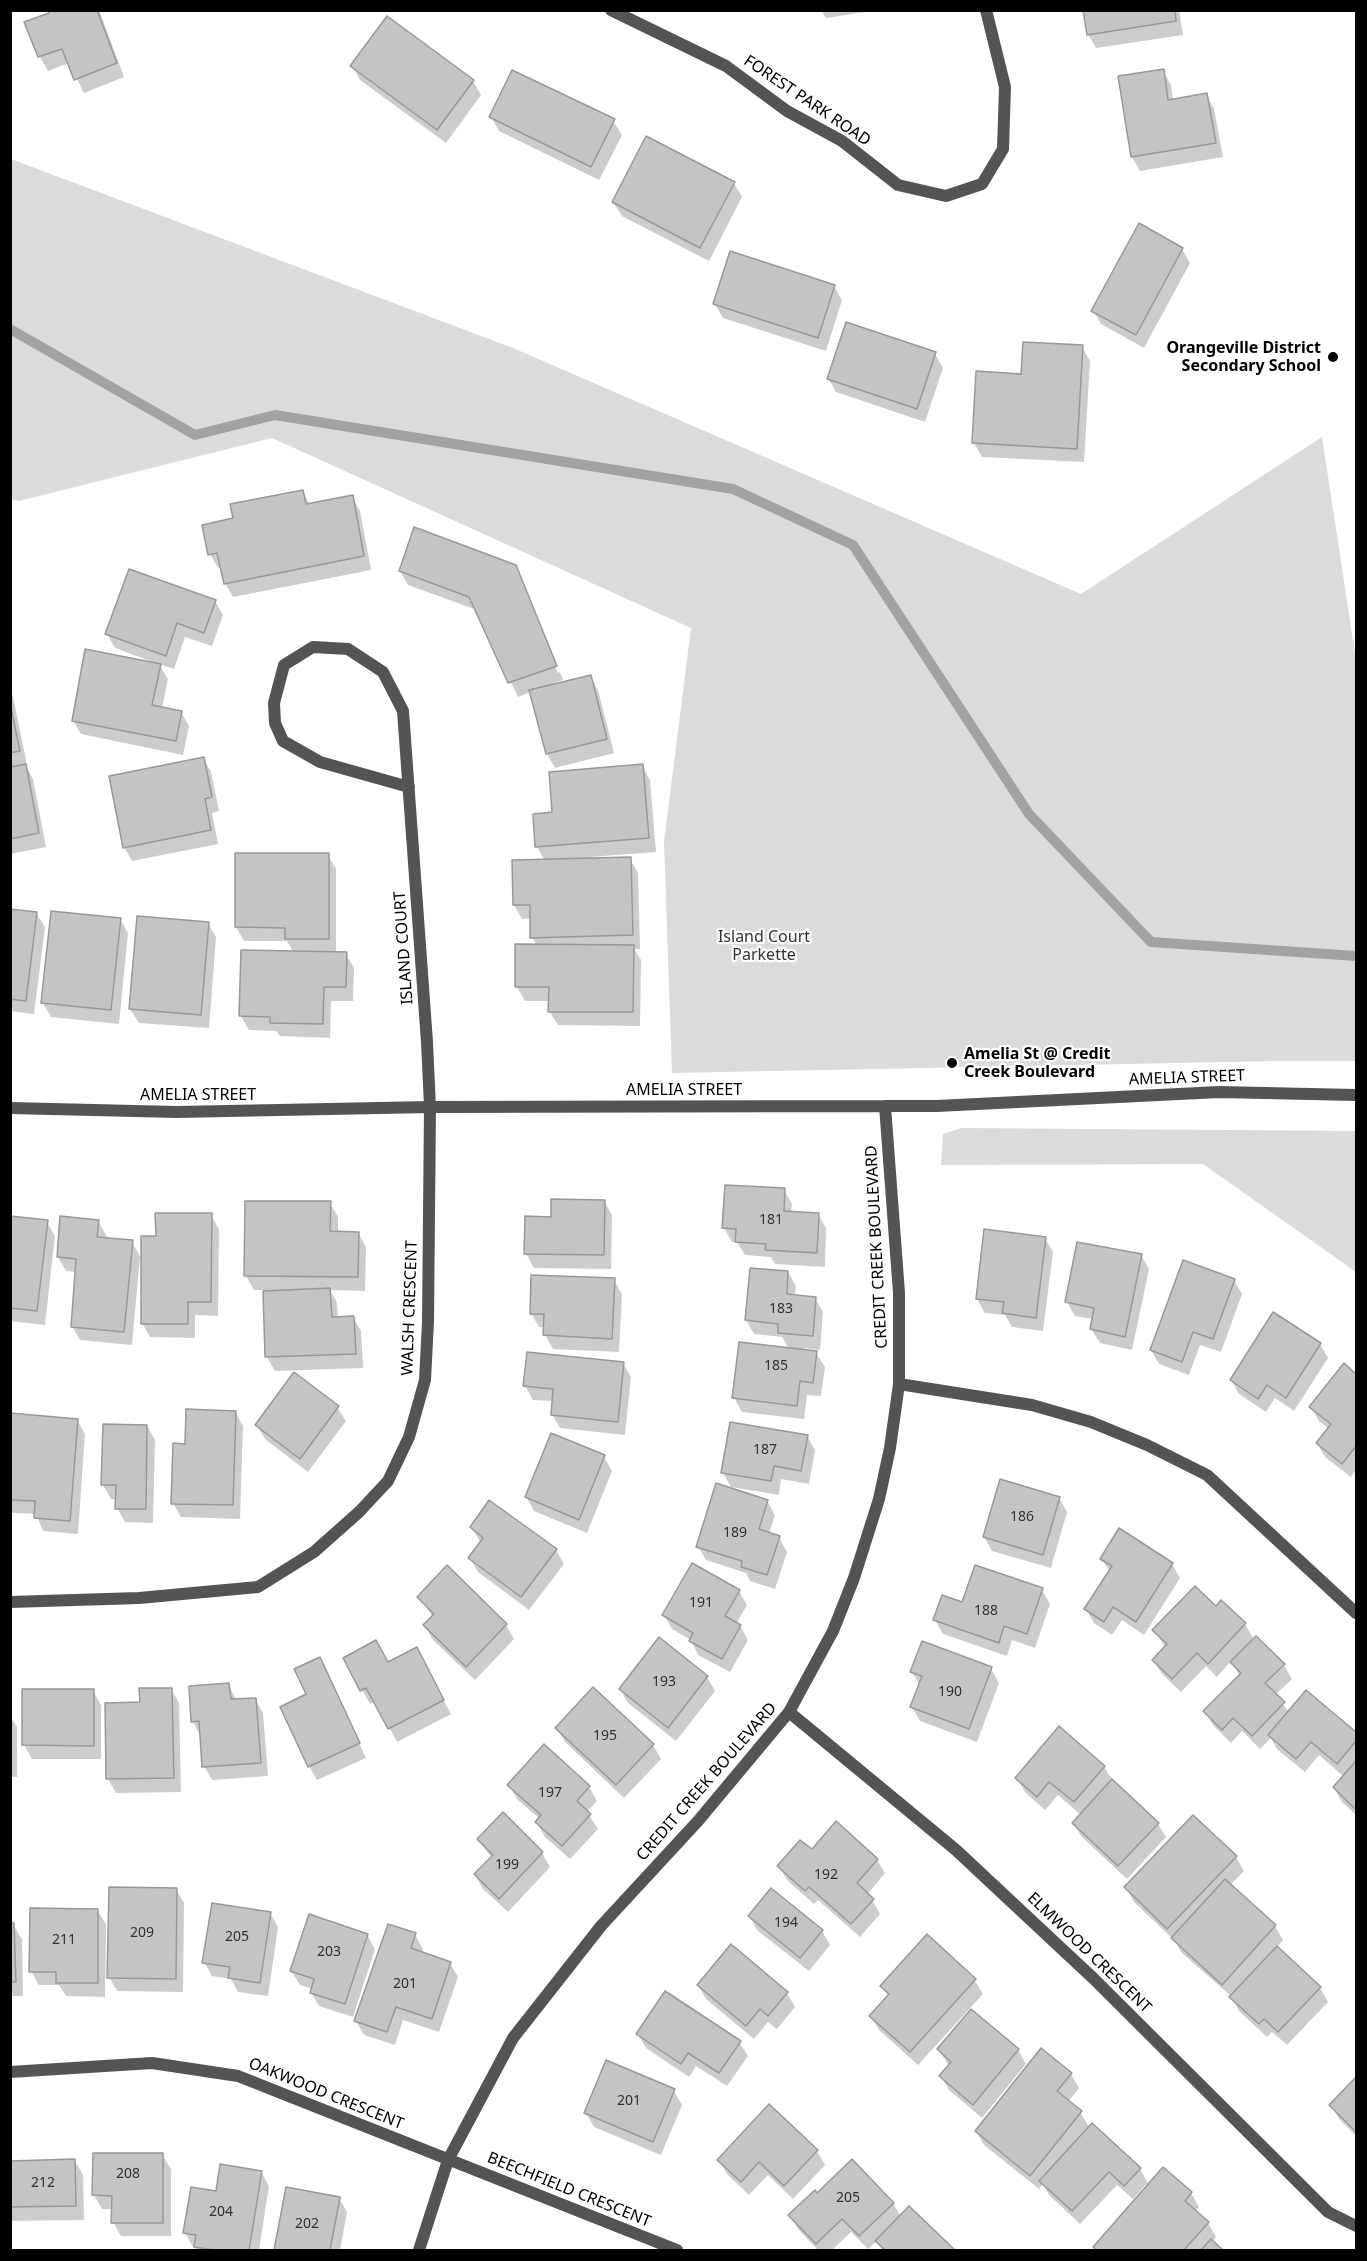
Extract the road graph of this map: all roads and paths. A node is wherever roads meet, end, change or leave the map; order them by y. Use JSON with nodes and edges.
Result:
{"nodes":[{"id":1,"x":611,"y":10,"type":"edge"},
{"id":2,"x":986,"y":10,"type":"edge"},
{"id":3,"x":409,"y":787,"type":"junction"},
{"id":4,"x":1356,"y":1095,"type":"edge"},
{"id":5,"x":885,"y":1106,"type":"junction"},
{"id":6,"x":430,"y":1107,"type":"junction"},
{"id":7,"x":10,"y":1108,"type":"edge"},
{"id":8,"x":899,"y":1384,"type":"junction"},
{"id":9,"x":10,"y":1602,"type":"edge"},
{"id":10,"x":1356,"y":1613,"type":"edge"},
{"id":11,"x":789,"y":1712,"type":"junction"},
{"id":12,"x":10,"y":2072,"type":"edge"},
{"id":13,"x":448,"y":2160,"type":"junction"},
{"id":14,"x":1356,"y":2226,"type":"edge"},
{"id":15,"x":419,"y":2250,"type":"edge"},
{"id":16,"x":677,"y":2250,"type":"edge"}],
"edges":[{"from":1,"to":2,"type":"street","name":"FOREST PARK ROAD"},
{"from":3,"to":3,"type":"street","name":"ISLAND COURT"},
{"from":3,"to":6,"type":"street","name":"ISLAND COURT"},
{"from":4,"to":5,"type":"street","name":"AMELIA STREET"},
{"from":5,"to":6,"type":"street","name":"AMELIA STREET"},
{"from":5,"to":8,"type":"street","name":"CREDIT CREEK BOULEVARD"},
{"from":6,"to":7,"type":"street","name":"AMELIA STREET"},
{"from":6,"to":9,"type":"street","name":"WALSH CRESCENT"},
{"from":8,"to":10,"type":"street"},
{"from":8,"to":11,"type":"street","name":"CREDIT CREEK BOULEVARD"},
{"from":11,"to":13,"type":"street","name":"CREDIT CREEK BOULEVARD"},
{"from":11,"to":14,"type":"street","name":"ELMWOOD CRESCENT"},
{"from":12,"to":13,"type":"street","name":"OAKWOOD CRESCENT"},
{"from":13,"to":15,"type":"street","name":"CREDIT CREEK BOULEVARD"},
{"from":13,"to":16,"type":"street","name":"BEECHFIELD CRESCENT"}]}
